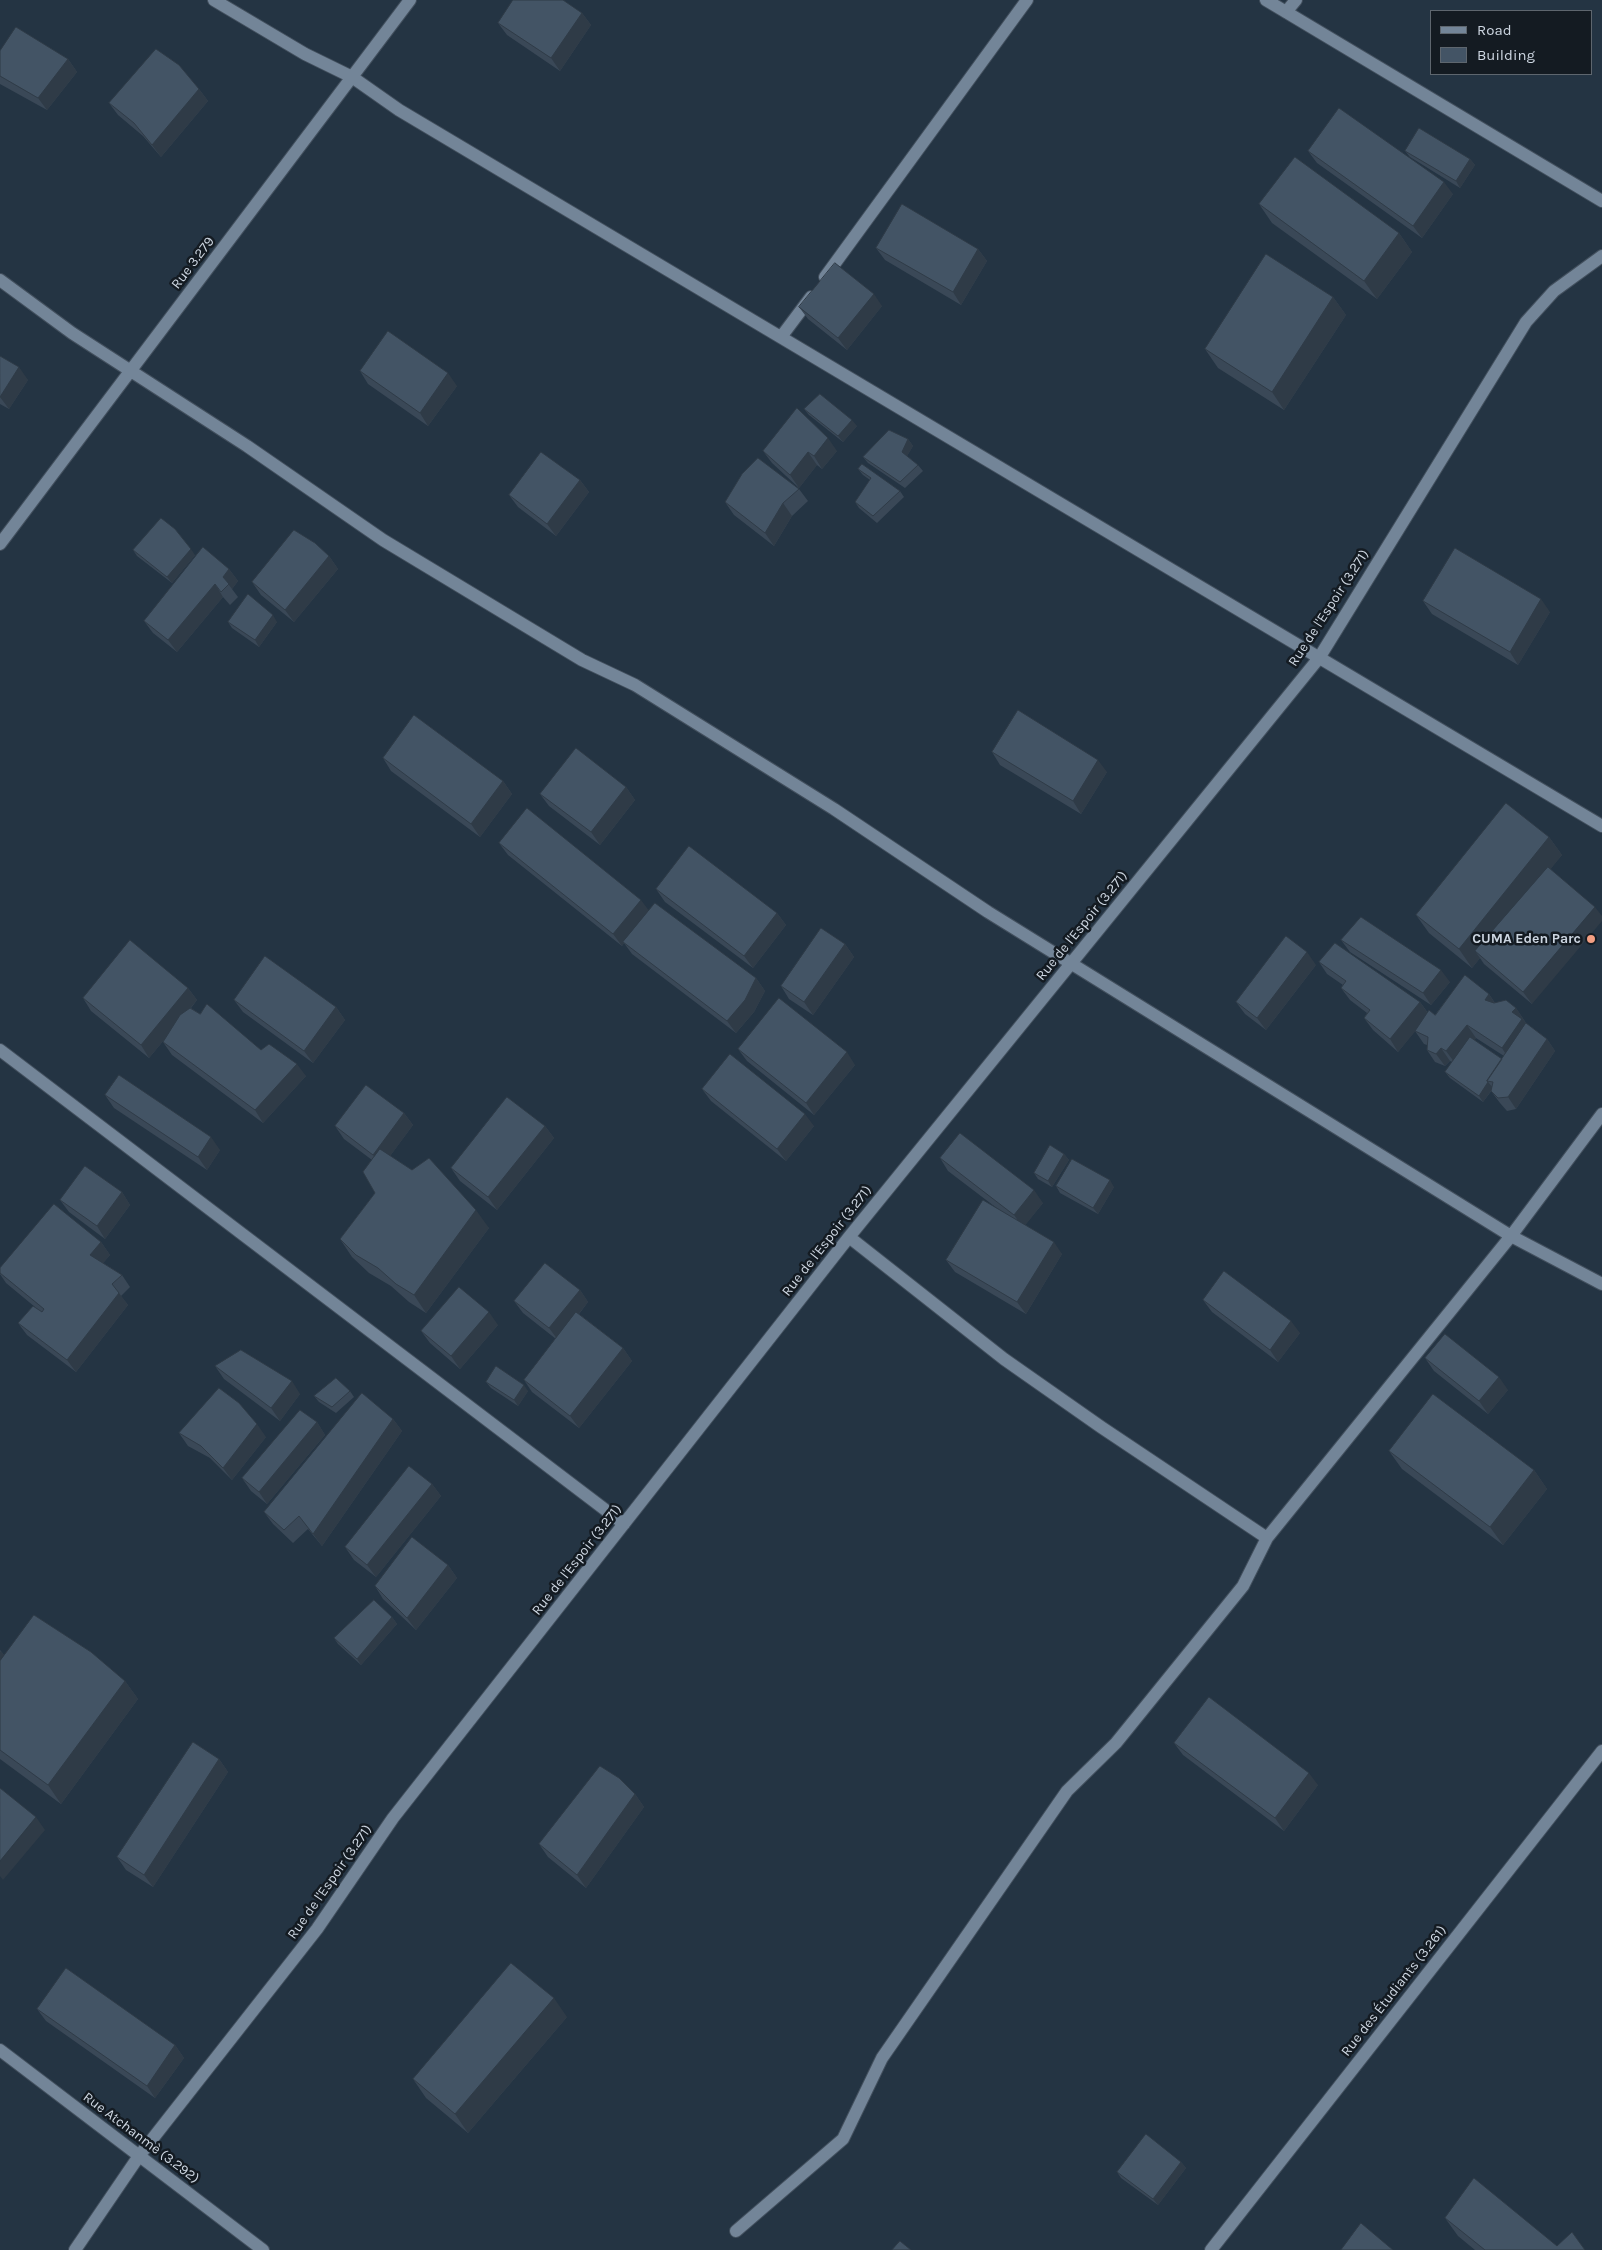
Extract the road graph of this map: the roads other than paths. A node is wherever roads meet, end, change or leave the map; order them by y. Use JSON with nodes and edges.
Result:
{"nodes":[{"id":1,"x":214,"y":0,"type":"edge"},
{"id":2,"x":410,"y":0,"type":"edge"},
{"id":3,"x":1027,"y":0,"type":"edge"},
{"id":4,"x":1266,"y":0,"type":"edge"},
{"id":5,"x":1296,"y":0,"type":"edge"},
{"id":6,"x":1286,"y":12,"type":"junction"},
{"id":7,"x":352,"y":77,"type":"junction"},
{"id":8,"x":1602,"y":201,"type":"edge"},
{"id":9,"x":1602,"y":256,"type":"edge"},
{"id":10,"x":0,"y":280,"type":"edge"},
{"id":11,"x":781,"y":337,"type":"junction"},
{"id":12,"x":130,"y":371,"type":"junction"},
{"id":13,"x":0,"y":544,"type":"edge"},
{"id":14,"x":1319,"y":658,"type":"junction"},
{"id":15,"x":1602,"y":826,"type":"edge"},
{"id":16,"x":1072,"y":962,"type":"junction"},
{"id":17,"x":0,"y":1050,"type":"edge"},
{"id":18,"x":1602,"y":1114,"type":"edge"},
{"id":19,"x":1511,"y":1236,"type":"junction"},
{"id":20,"x":849,"y":1237,"type":"junction"},
{"id":21,"x":1602,"y":1284,"type":"edge"},
{"id":22,"x":624,"y":1524,"type":"junction"},
{"id":23,"x":1267,"y":1538,"type":"junction"},
{"id":24,"x":1602,"y":1751,"type":"edge"},
{"id":25,"x":0,"y":2050,"type":"edge"},
{"id":26,"x":138,"y":2156,"type":"junction"},
{"id":27,"x":736,"y":2231,"type":"dead end"},
{"id":28,"x":75,"y":2250,"type":"edge"},
{"id":29,"x":263,"y":2250,"type":"edge"},
{"id":30,"x":1210,"y":2250,"type":"edge"}],
"edges":[{"from":1,"to":7,"type":"street"},
{"from":2,"to":7,"type":"street","name":"Rue 3.279"},
{"from":3,"to":11,"type":"street"},
{"from":4,"to":6,"type":"street"},
{"from":5,"to":6,"type":"street"},
{"from":6,"to":8,"type":"street"},
{"from":7,"to":11,"type":"street"},
{"from":7,"to":12,"type":"street","name":"Rue 3.279"},
{"from":9,"to":14,"type":"street","name":"Rue de l'Espoir (3.271)"},
{"from":10,"to":12,"type":"street"},
{"from":11,"to":14,"type":"street"},
{"from":12,"to":13,"type":"street","name":"Rue 3.279"},
{"from":12,"to":16,"type":"street"},
{"from":14,"to":15,"type":"street"},
{"from":14,"to":16,"type":"street","name":"Rue de l'Espoir (3.271)"},
{"from":16,"to":19,"type":"street"},
{"from":16,"to":20,"type":"street","name":"Rue de l'Espoir (3.271)"},
{"from":17,"to":22,"type":"street"},
{"from":18,"to":19,"type":"street"},
{"from":19,"to":21,"type":"street"},
{"from":19,"to":23,"type":"street"},
{"from":20,"to":22,"type":"street","name":"Rue de l'Espoir (3.271)"},
{"from":20,"to":23,"type":"street"},
{"from":22,"to":26,"type":"street","name":"Rue de l'Espoir (3.271)"},
{"from":23,"to":27,"type":"street"},
{"from":24,"to":30,"type":"street","name":"Rue des Étudiants (3.261)"},
{"from":25,"to":26,"type":"street","name":"Rue Atchanmè (3.292)"},
{"from":26,"to":28,"type":"street","name":"Rue de l'Espoir (3.271)"},
{"from":26,"to":29,"type":"street","name":"Rue Atchanmè (3.292)"}]}
